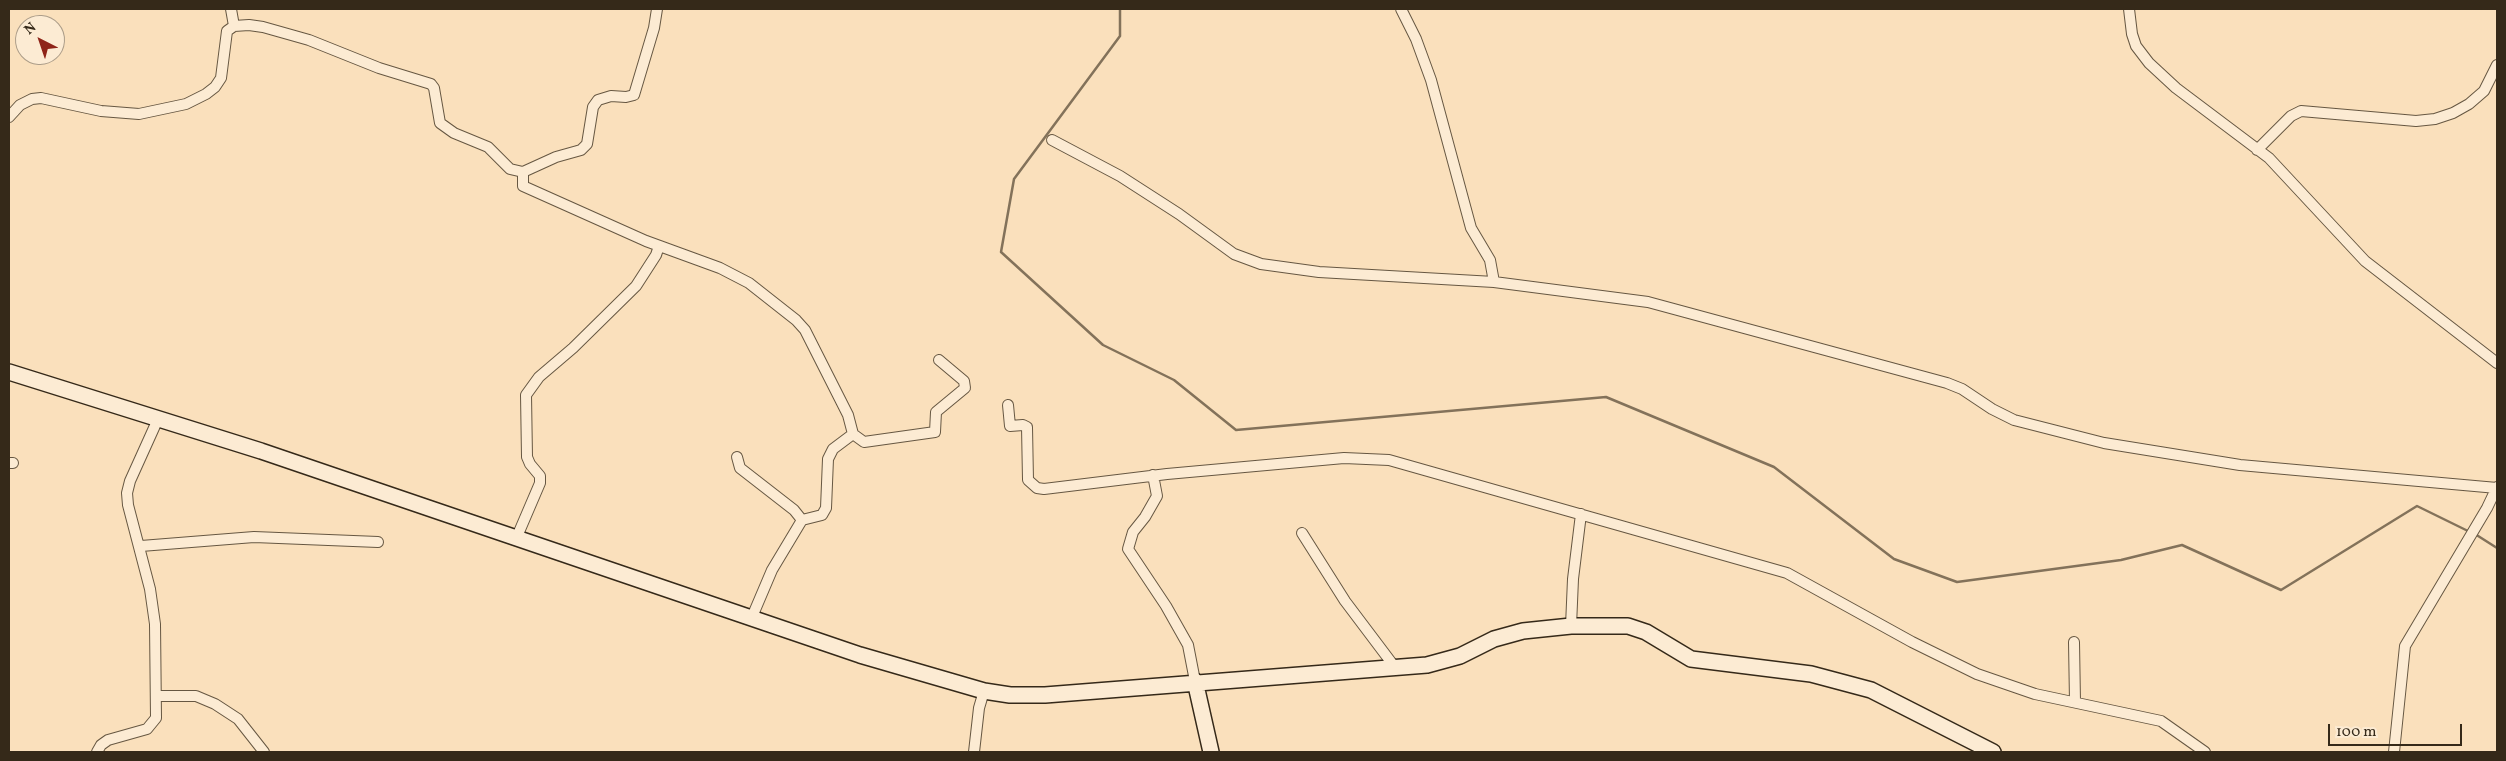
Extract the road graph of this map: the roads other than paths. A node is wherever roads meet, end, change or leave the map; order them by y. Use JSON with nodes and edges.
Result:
{"nodes":[{"id":1,"x":231,"y":9,"type":"edge"},
{"id":2,"x":657,"y":9,"type":"edge"},
{"id":3,"x":1401,"y":9,"type":"edge"},
{"id":4,"x":2130,"y":9,"type":"edge"},
{"id":5,"x":234,"y":26,"type":"junction"},
{"id":6,"x":2497,"y":65,"type":"edge"},
{"id":7,"x":9,"y":117,"type":"edge"},
{"id":8,"x":1052,"y":140,"type":"dead end"},
{"id":9,"x":2257,"y":150,"type":"junction"},
{"id":10,"x":523,"y":172,"type":"junction"},
{"id":11,"x":659,"y":246,"type":"junction"},
{"id":12,"x":1494,"y":282,"type":"junction"},
{"id":13,"x":939,"y":360,"type":"dead end"},
{"id":14,"x":2497,"y":363,"type":"edge"},
{"id":15,"x":9,"y":372,"type":"edge"},
{"id":16,"x":1008,"y":405,"type":"dead end"},
{"id":17,"x":158,"y":418,"type":"junction"},
{"id":18,"x":853,"y":434,"type":"junction"},
{"id":19,"x":737,"y":457,"type":"dead end"},
{"id":20,"x":1153,"y":475,"type":"junction"},
{"id":21,"x":2497,"y":488,"type":"edge"},
{"id":22,"x":1581,"y":514,"type":"junction"},
{"id":23,"x":802,"y":520,"type":"junction"},
{"id":24,"x":1302,"y":533,"type":"dead end"},
{"id":25,"x":516,"y":539,"type":"junction"},
{"id":26,"x":378,"y":542,"type":"dead end"},
{"id":27,"x":141,"y":546,"type":"junction"},
{"id":28,"x":752,"y":617,"type":"junction"},
{"id":29,"x":1571,"y":626,"type":"junction"},
{"id":30,"x":2074,"y":642,"type":"dead end"},
{"id":31,"x":1394,"y":666,"type":"junction"},
{"id":32,"x":1196,"y":681,"type":"junction"},
{"id":33,"x":984,"y":691,"type":"junction"},
{"id":34,"x":157,"y":696,"type":"junction"},
{"id":35,"x":2075,"y":702,"type":"junction"},
{"id":36,"x":98,"y":752,"type":"edge"},
{"id":37,"x":264,"y":752,"type":"edge"},
{"id":38,"x":974,"y":752,"type":"edge"},
{"id":39,"x":1211,"y":752,"type":"edge"},
{"id":40,"x":1993,"y":752,"type":"edge"},
{"id":41,"x":2205,"y":752,"type":"edge"},
{"id":42,"x":2394,"y":752,"type":"edge"}],
"edges":[{"from":1,"to":5,"type":"street"},
{"from":2,"to":10,"type":"street"},
{"from":3,"to":12,"type":"street"},
{"from":4,"to":9,"type":"street"},
{"from":5,"to":7,"type":"street"},
{"from":5,"to":10,"type":"street"},
{"from":6,"to":9,"type":"street"},
{"from":8,"to":12,"type":"street"},
{"from":9,"to":14,"type":"street"},
{"from":10,"to":11,"type":"street"},
{"from":11,"to":18,"type":"street"},
{"from":11,"to":25,"type":"street"},
{"from":12,"to":21,"type":"street"},
{"from":13,"to":18,"type":"street"},
{"from":15,"to":17,"type":"street"},
{"from":16,"to":20,"type":"street"},
{"from":17,"to":25,"type":"street"},
{"from":17,"to":27,"type":"street"},
{"from":18,"to":23,"type":"street"},
{"from":19,"to":23,"type":"street"},
{"from":20,"to":22,"type":"street"},
{"from":20,"to":32,"type":"street"},
{"from":21,"to":42,"type":"street"},
{"from":22,"to":29,"type":"street"},
{"from":22,"to":35,"type":"street"},
{"from":23,"to":28,"type":"street"},
{"from":24,"to":31,"type":"street"},
{"from":25,"to":28,"type":"street"},
{"from":26,"to":27,"type":"street"},
{"from":27,"to":34,"type":"street"},
{"from":28,"to":33,"type":"street"},
{"from":29,"to":31,"type":"street"},
{"from":29,"to":40,"type":"street"},
{"from":30,"to":35,"type":"street"},
{"from":31,"to":32,"type":"street"},
{"from":32,"to":33,"type":"street"},
{"from":32,"to":39,"type":"street"},
{"from":33,"to":38,"type":"street"},
{"from":34,"to":36,"type":"street"},
{"from":34,"to":37,"type":"street"},
{"from":35,"to":41,"type":"street"}]}
